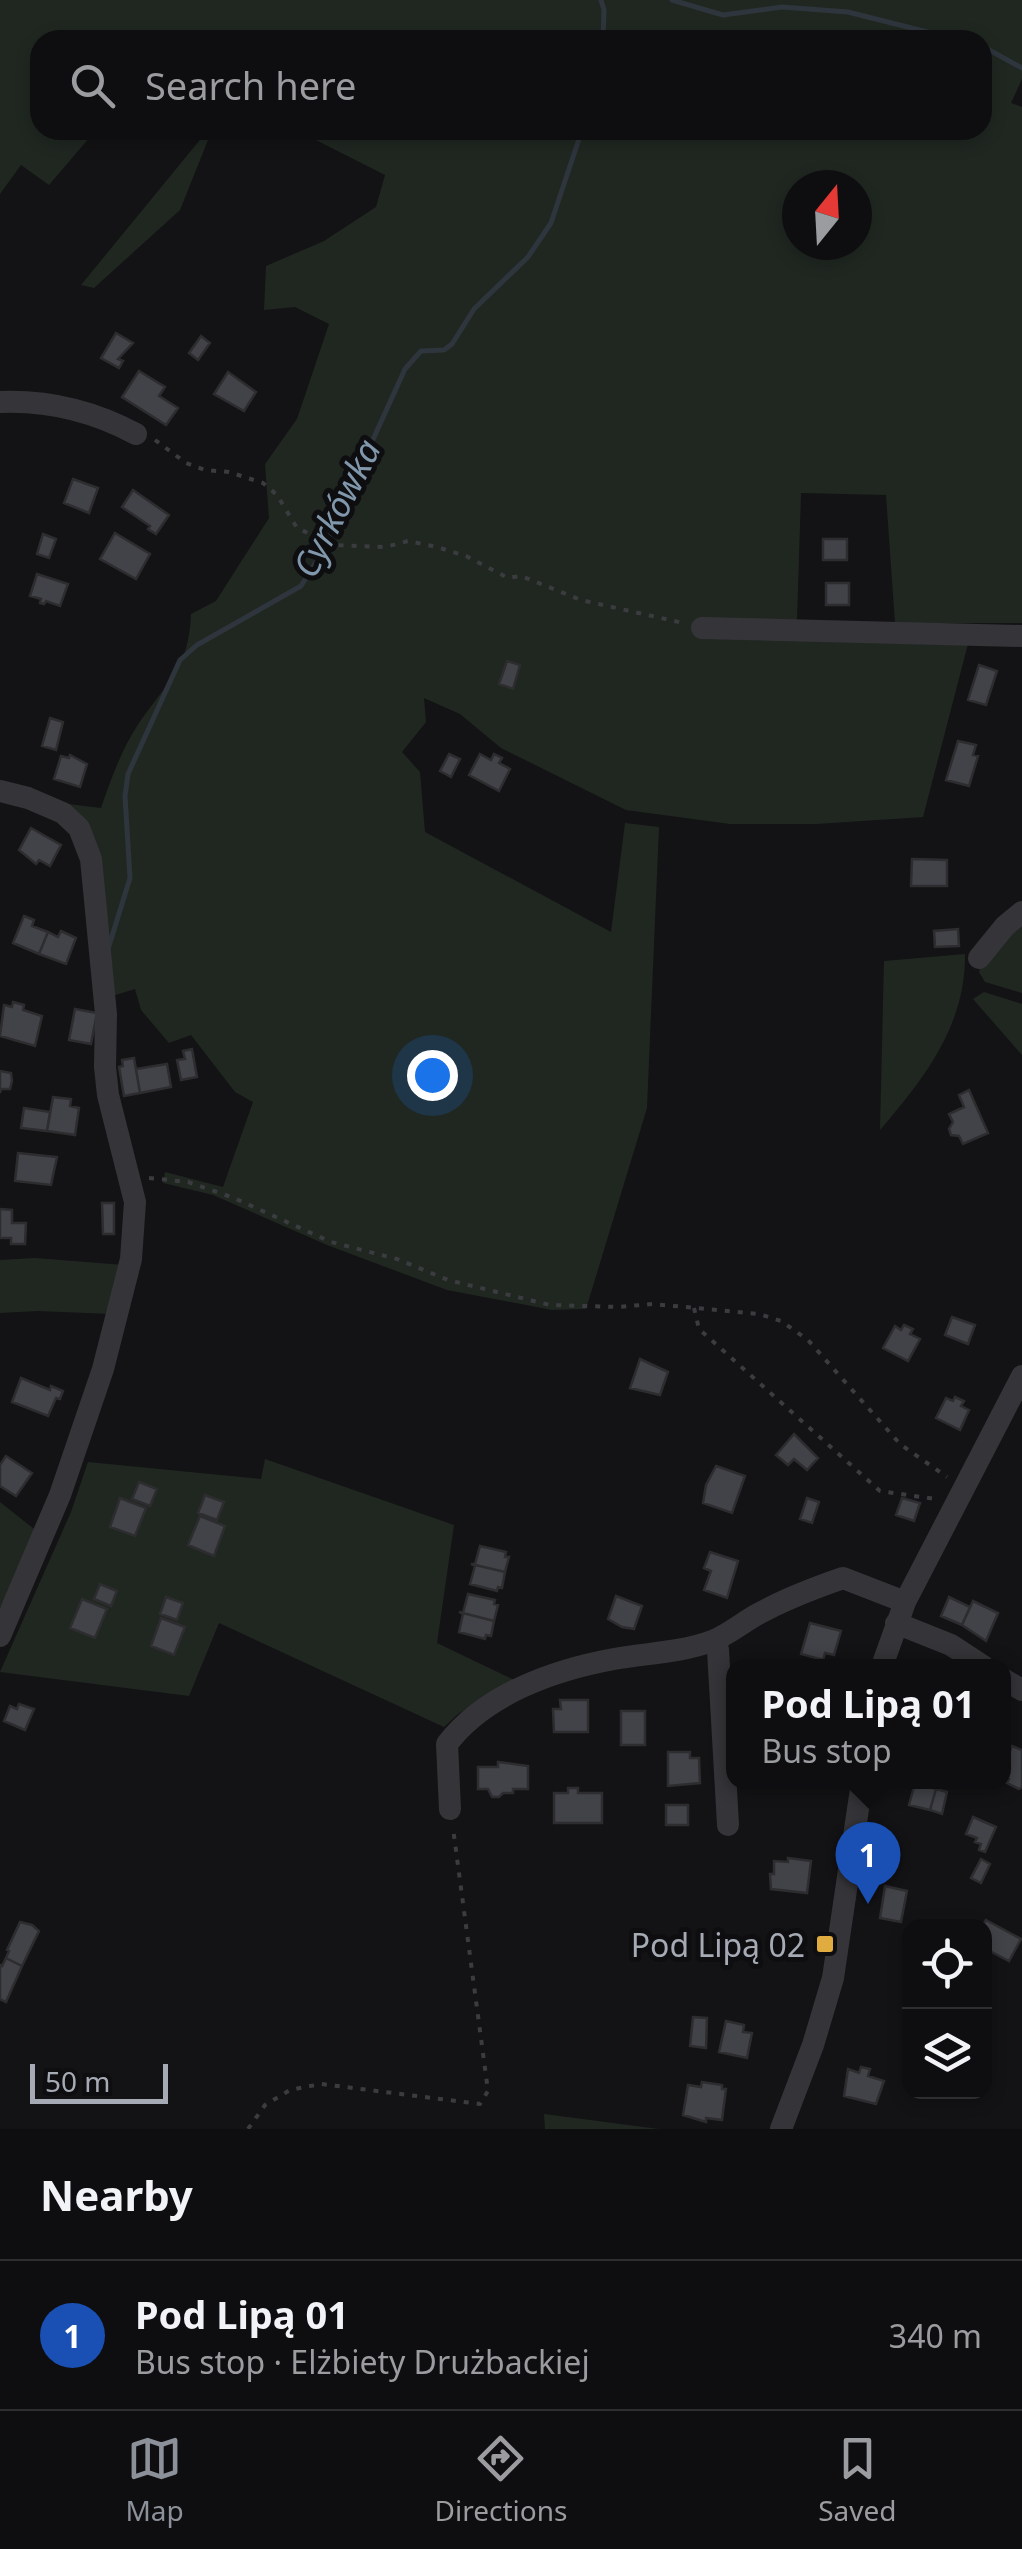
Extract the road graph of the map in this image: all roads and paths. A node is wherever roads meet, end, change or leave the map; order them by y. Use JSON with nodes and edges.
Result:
{"nodes":[{"id":1,"x":0,"y":402,"type":"edge"},
{"id":2,"x":136,"y":434,"type":"joint"},
{"id":3,"x":702,"y":628,"type":"joint"},
{"id":4,"x":1022,"y":636,"type":"edge"},
{"id":5,"x":0,"y":792,"type":"edge"},
{"id":6,"x":1022,"y":912,"type":"edge"},
{"id":7,"x":979,"y":958,"type":"dead end"},
{"id":8,"x":130,"y":1177,"type":"junction"},
{"id":9,"x":694,"y":1308,"type":"junction"},
{"id":10,"x":1022,"y":1376,"type":"edge"},
{"id":11,"x":955,"y":1500,"type":"junction"},
{"id":12,"x":901,"y":1612,"type":"junction"},
{"id":13,"x":0,"y":1636,"type":"edge"},
{"id":14,"x":715,"y":1640,"type":"junction"},
{"id":15,"x":884,"y":1659,"type":"edge"},
{"id":16,"x":972,"y":1659,"type":"edge"},
{"id":17,"x":861,"y":1789,"type":"edge"},
{"id":18,"x":450,"y":1809,"type":"joint"},
{"id":19,"x":728,"y":1824,"type":"dead end"},
{"id":20,"x":248,"y":2129,"type":"edge"},
{"id":21,"x":781,"y":2129,"type":"edge"}],
"edges":[{"from":1,"to":2,"type":"street"},
{"from":2,"to":3,"type":"path"},
{"from":3,"to":4,"type":"street"},
{"from":5,"to":8,"type":"street"},
{"from":6,"to":7,"type":"street"},
{"from":8,"to":9,"type":"path"},
{"from":8,"to":13,"type":"street"},
{"from":9,"to":11,"type":"path"},
{"from":9,"to":11,"type":"path"},
{"from":10,"to":11,"type":"street"},
{"from":11,"to":12,"type":"street"},
{"from":12,"to":14,"type":"street"},
{"from":12,"to":15,"type":"street"},
{"from":12,"to":16,"type":"street"},
{"from":14,"to":18,"type":"street"},
{"from":14,"to":19,"type":"street"},
{"from":17,"to":21,"type":"street"},
{"from":18,"to":20,"type":"path"}]}
